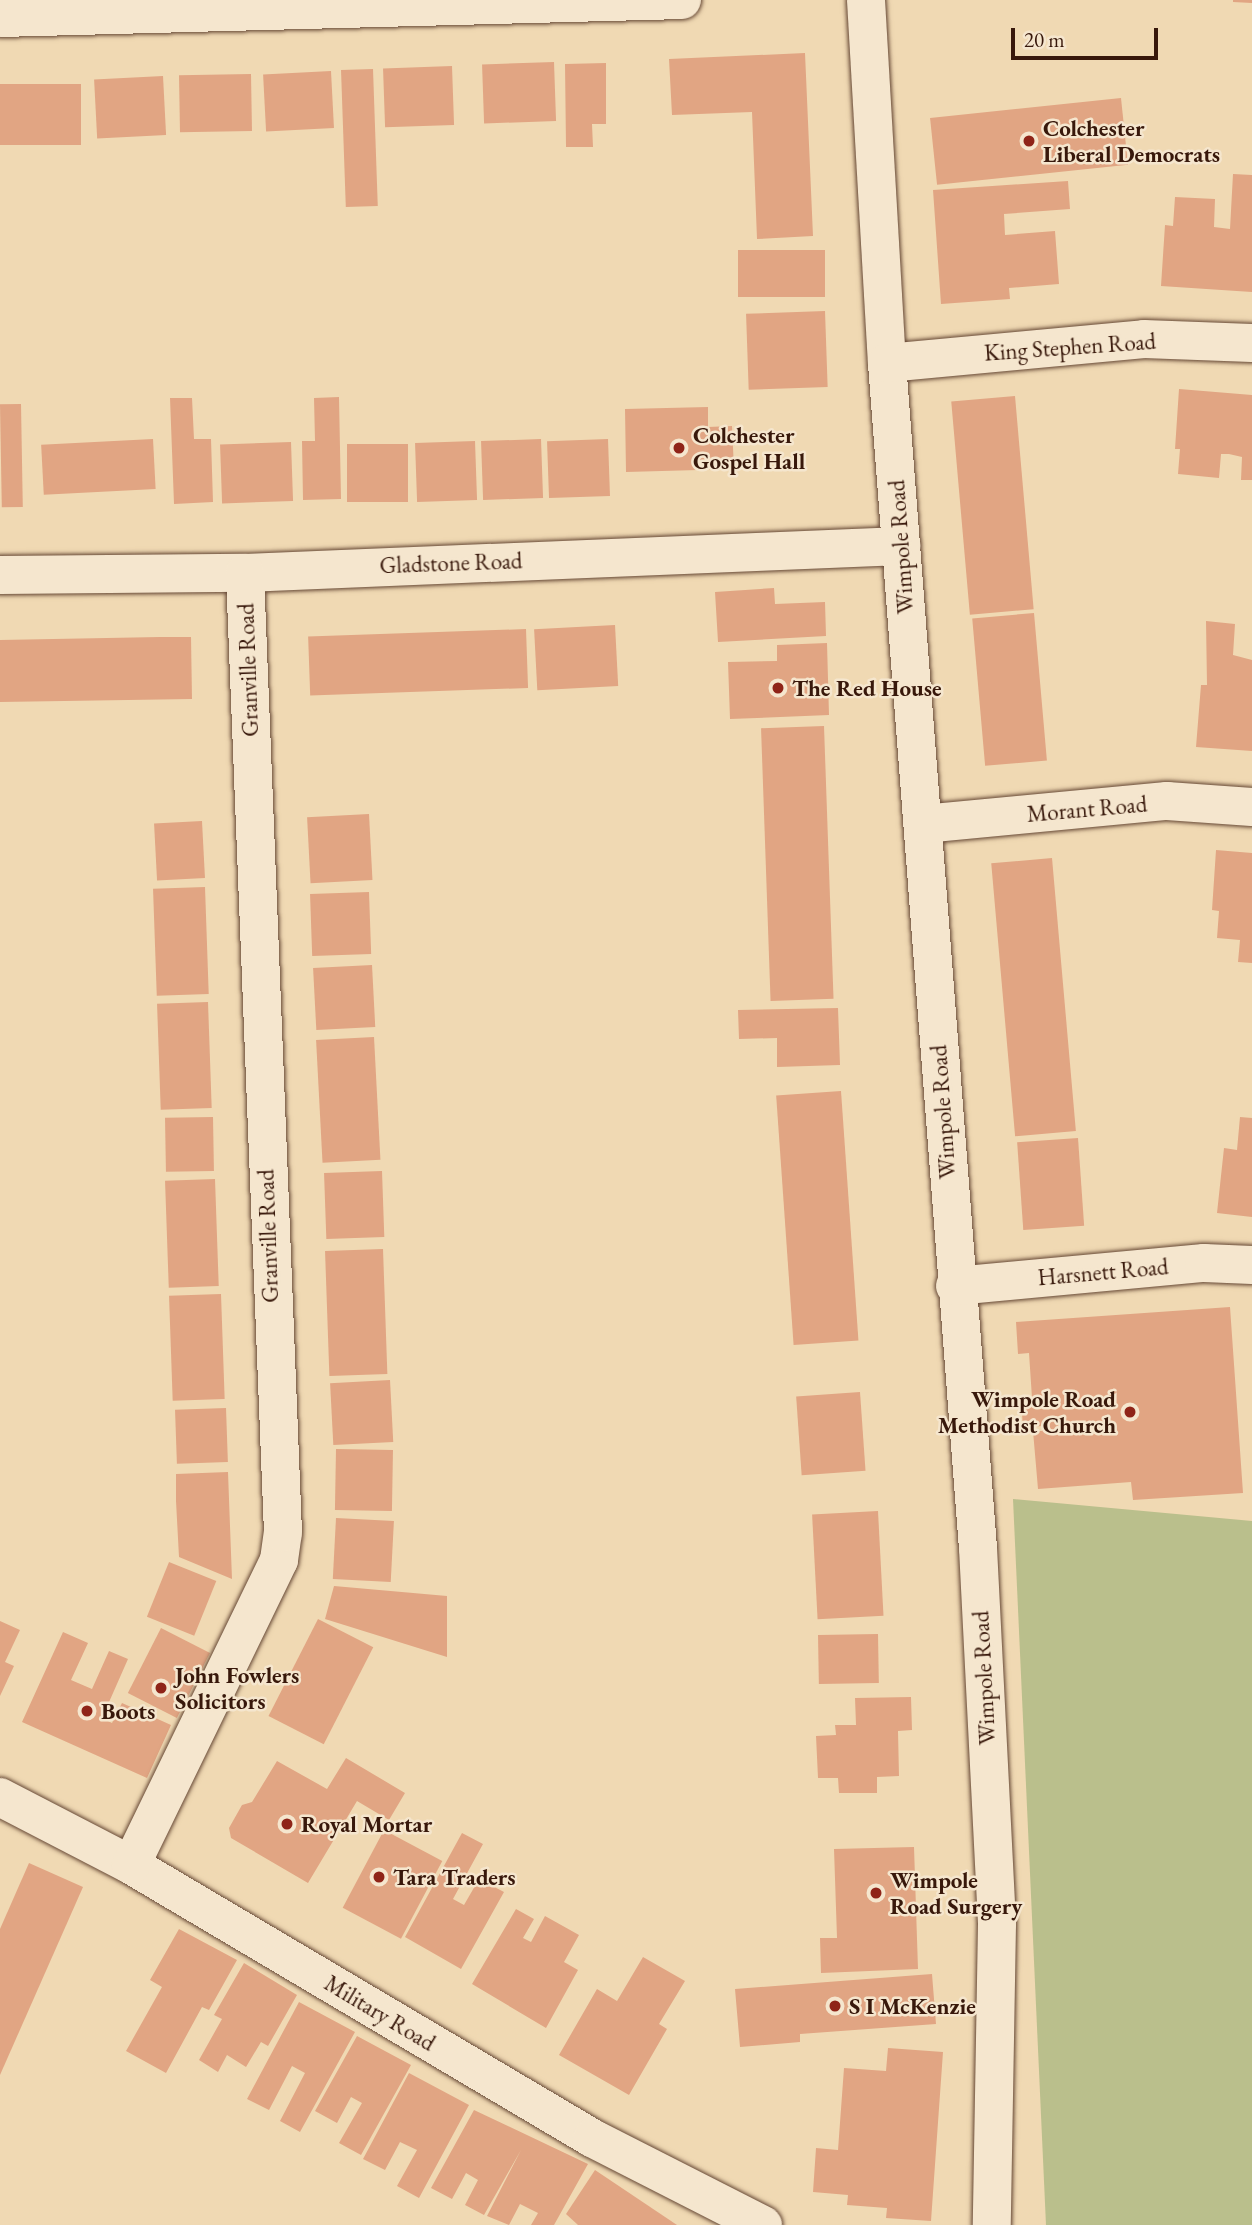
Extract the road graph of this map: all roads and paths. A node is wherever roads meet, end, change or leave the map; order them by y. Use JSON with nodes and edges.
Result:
{"nodes":[{"id":1,"x":682,"y":0,"type":"edge"},
{"id":2,"x":866,"y":0,"type":"edge"},
{"id":3,"x":0,"y":18,"type":"edge"},
{"id":4,"x":1252,"y":344,"type":"edge"},
{"id":5,"x":887,"y":363,"type":"junction"},
{"id":6,"x":901,"y":546,"type":"junction"},
{"id":7,"x":245,"y":573,"type":"junction"},
{"id":8,"x":0,"y":575,"type":"edge"},
{"id":9,"x":1252,"y":807,"type":"edge"},
{"id":10,"x":923,"y":824,"type":"junction"},
{"id":11,"x":1252,"y":1265,"type":"edge"},
{"id":12,"x":955,"y":1286,"type":"junction"},
{"id":13,"x":0,"y":1797,"type":"edge"},
{"id":14,"x":131,"y":1866,"type":"junction"},
{"id":15,"x":763,"y":2225,"type":"edge"},
{"id":16,"x":992,"y":2225,"type":"edge"}],
"edges":[{"from":1,"to":3,"type":"street"},
{"from":2,"to":5,"type":"street","name":"Wimpole Road"},
{"from":4,"to":5,"type":"street","name":"King Stephen Road"},
{"from":5,"to":6,"type":"street","name":"Wimpole Road"},
{"from":6,"to":7,"type":"street","name":"Gladstone Road"},
{"from":6,"to":10,"type":"street","name":"Wimpole Road"},
{"from":7,"to":8,"type":"street","name":"Gladstone Road"},
{"from":7,"to":14,"type":"street","name":"Granville Road"},
{"from":9,"to":10,"type":"street","name":"Morant Road"},
{"from":10,"to":12,"type":"street","name":"Wimpole Road"},
{"from":11,"to":12,"type":"street","name":"Harsnett Road"},
{"from":12,"to":16,"type":"street","name":"Wimpole Road"},
{"from":13,"to":14,"type":"street","name":"Military Road"},
{"from":14,"to":15,"type":"street","name":"Military Road"}]}
